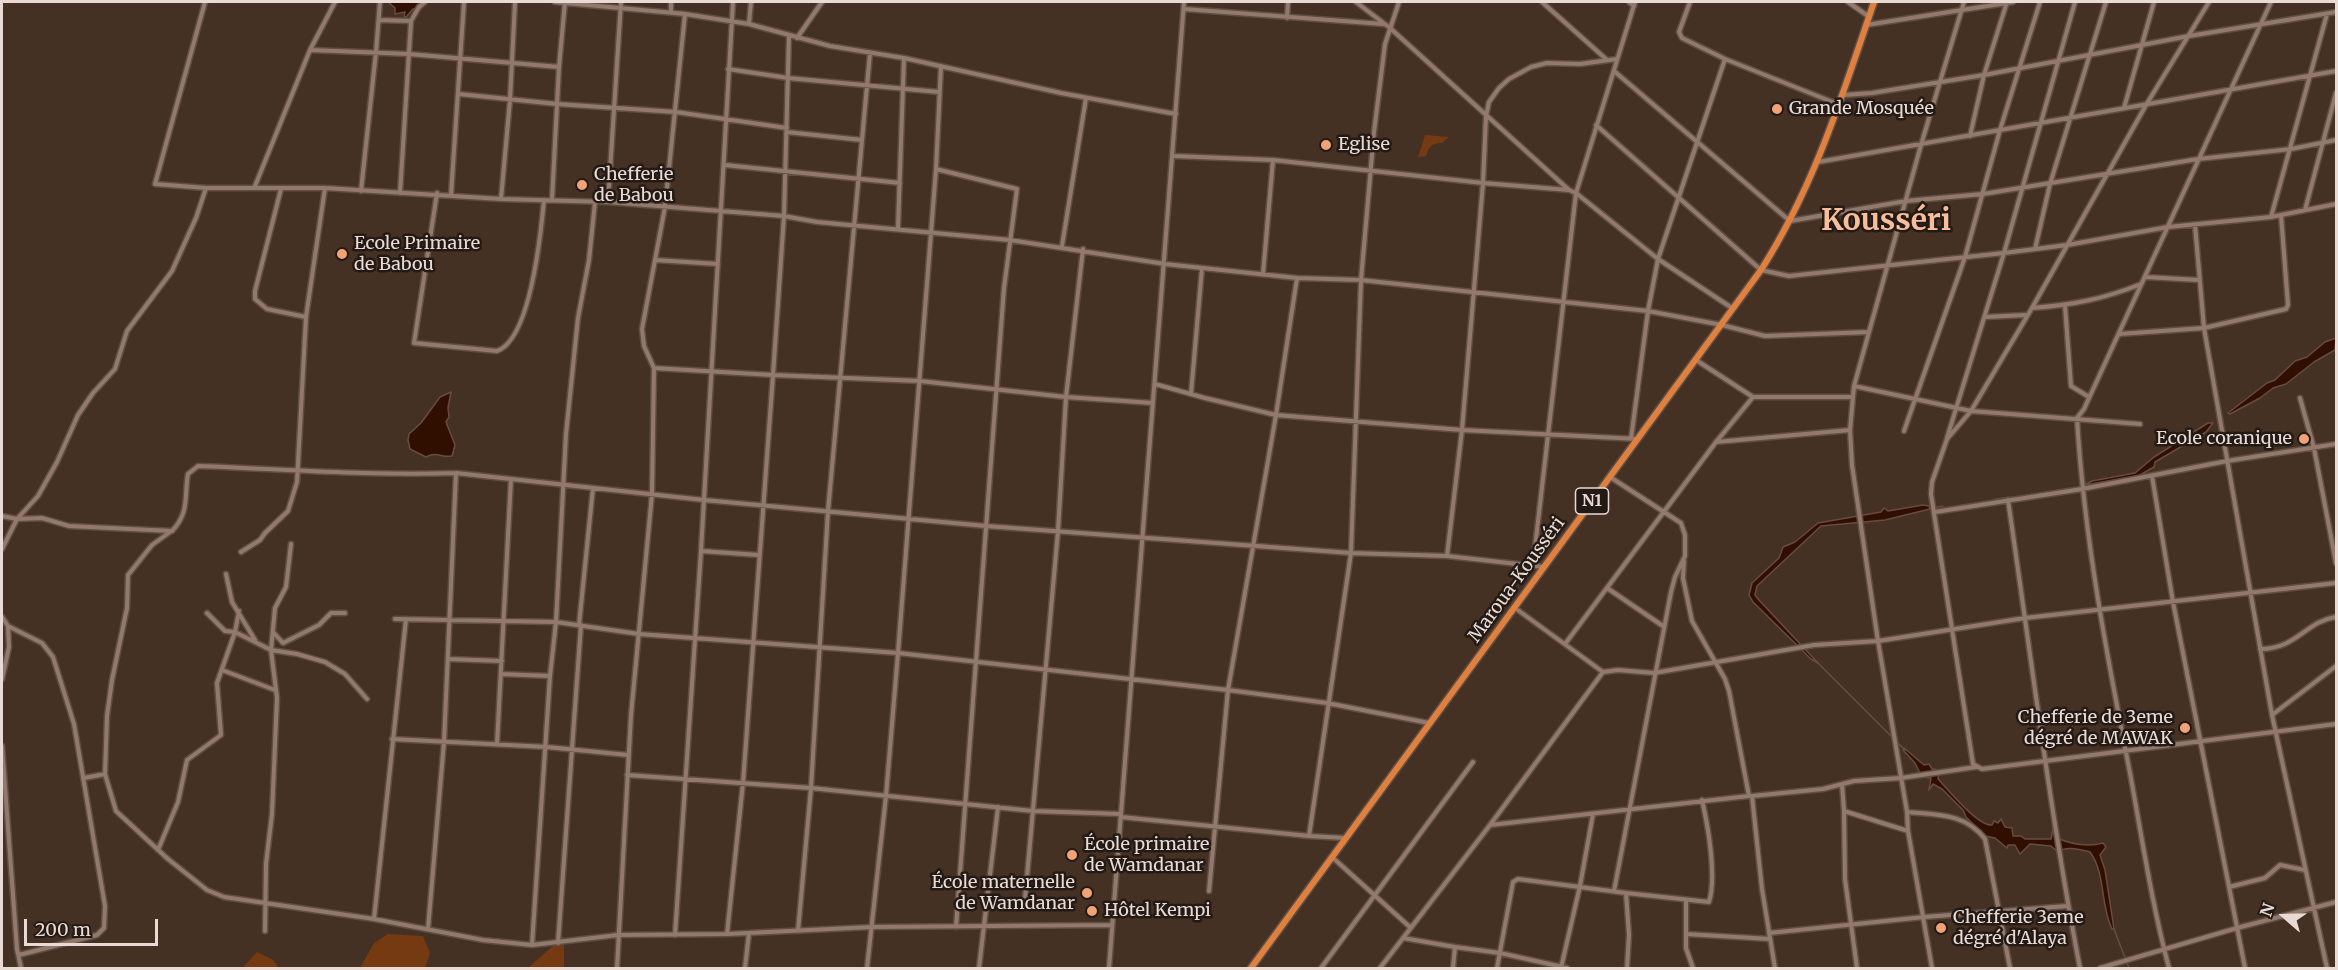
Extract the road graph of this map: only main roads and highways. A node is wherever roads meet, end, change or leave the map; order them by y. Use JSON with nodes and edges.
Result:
{"nodes":[{"id":1,"x":1874,"y":2,"type":"edge"},
{"id":2,"x":1251,"y":969,"type":"edge"}],
"edges":[{"from":1,"to":2,"type":"highway","name":"Maroua-Kousséri","number":"N1"}]}
